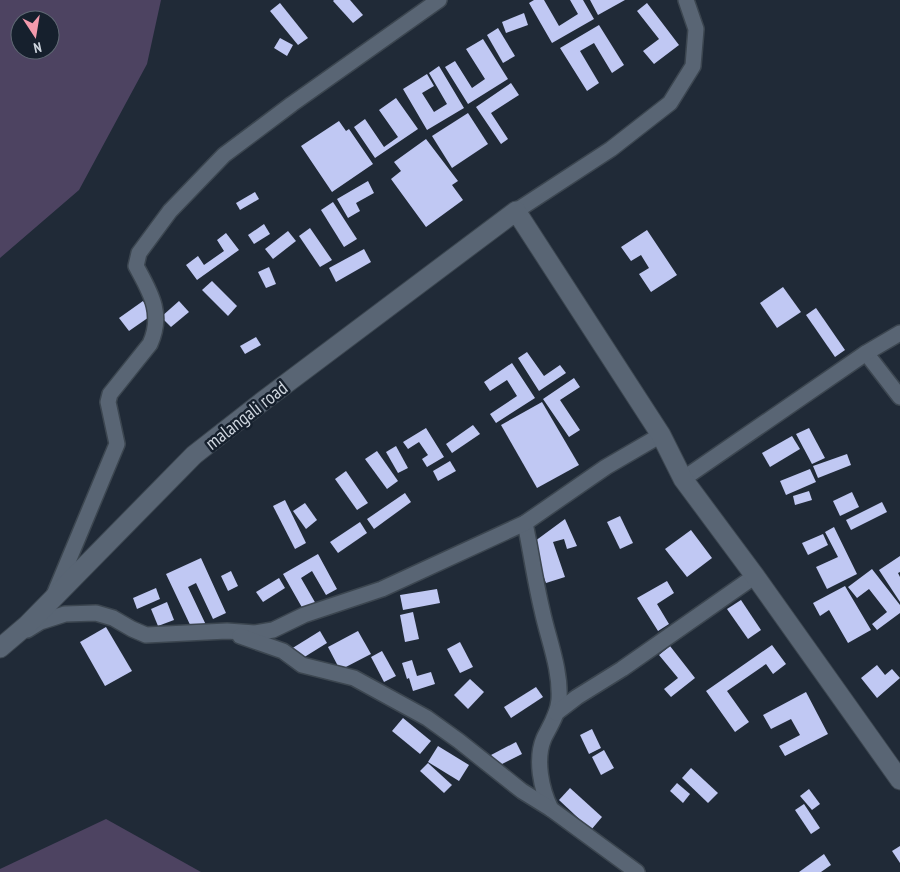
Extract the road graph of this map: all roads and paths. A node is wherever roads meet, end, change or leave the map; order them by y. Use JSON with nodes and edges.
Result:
{"nodes":[{"id":1,"x":440,"y":0,"type":"edge"},
{"id":2,"x":686,"y":0,"type":"edge"},
{"id":3,"x":516,"y":211,"type":"junction"},
{"id":4,"x":900,"y":333,"type":"edge"},
{"id":5,"x":866,"y":353,"type":"junction"},
{"id":6,"x":900,"y":397,"type":"edge"},
{"id":7,"x":661,"y":435,"type":"junction"},
{"id":8,"x":684,"y":479,"type":"junction"},
{"id":9,"x":525,"y":524,"type":"junction"},
{"id":10,"x":755,"y":576,"type":"junction"},
{"id":11,"x":52,"y":599,"type":"junction"},
{"id":12,"x":227,"y":631,"type":"junction"},
{"id":13,"x":1,"y":647,"type":"edge"},
{"id":14,"x":556,"y":713,"type":"junction"},
{"id":15,"x":898,"y":772,"type":"edge"},
{"id":16,"x":550,"y":809,"type":"junction"},
{"id":17,"x":637,"y":872,"type":"edge"}],
"edges":[{"from":1,"to":11,"type":"street"},
{"from":2,"to":3,"type":"street"},
{"from":3,"to":7,"type":"street"},
{"from":3,"to":11,"type":"street","name":"malangali road"},
{"from":4,"to":5,"type":"street"},
{"from":5,"to":6,"type":"street"},
{"from":5,"to":8,"type":"street"},
{"from":7,"to":8,"type":"street"},
{"from":7,"to":9,"type":"street"},
{"from":8,"to":10,"type":"street"},
{"from":9,"to":12,"type":"street"},
{"from":9,"to":14,"type":"street"},
{"from":10,"to":14,"type":"street"},
{"from":10,"to":15,"type":"street"},
{"from":11,"to":13,"type":"street","name":"malangali road"},
{"from":12,"to":13,"type":"street"},
{"from":12,"to":16,"type":"street"},
{"from":14,"to":16,"type":"street"},
{"from":16,"to":17,"type":"street"}]}
